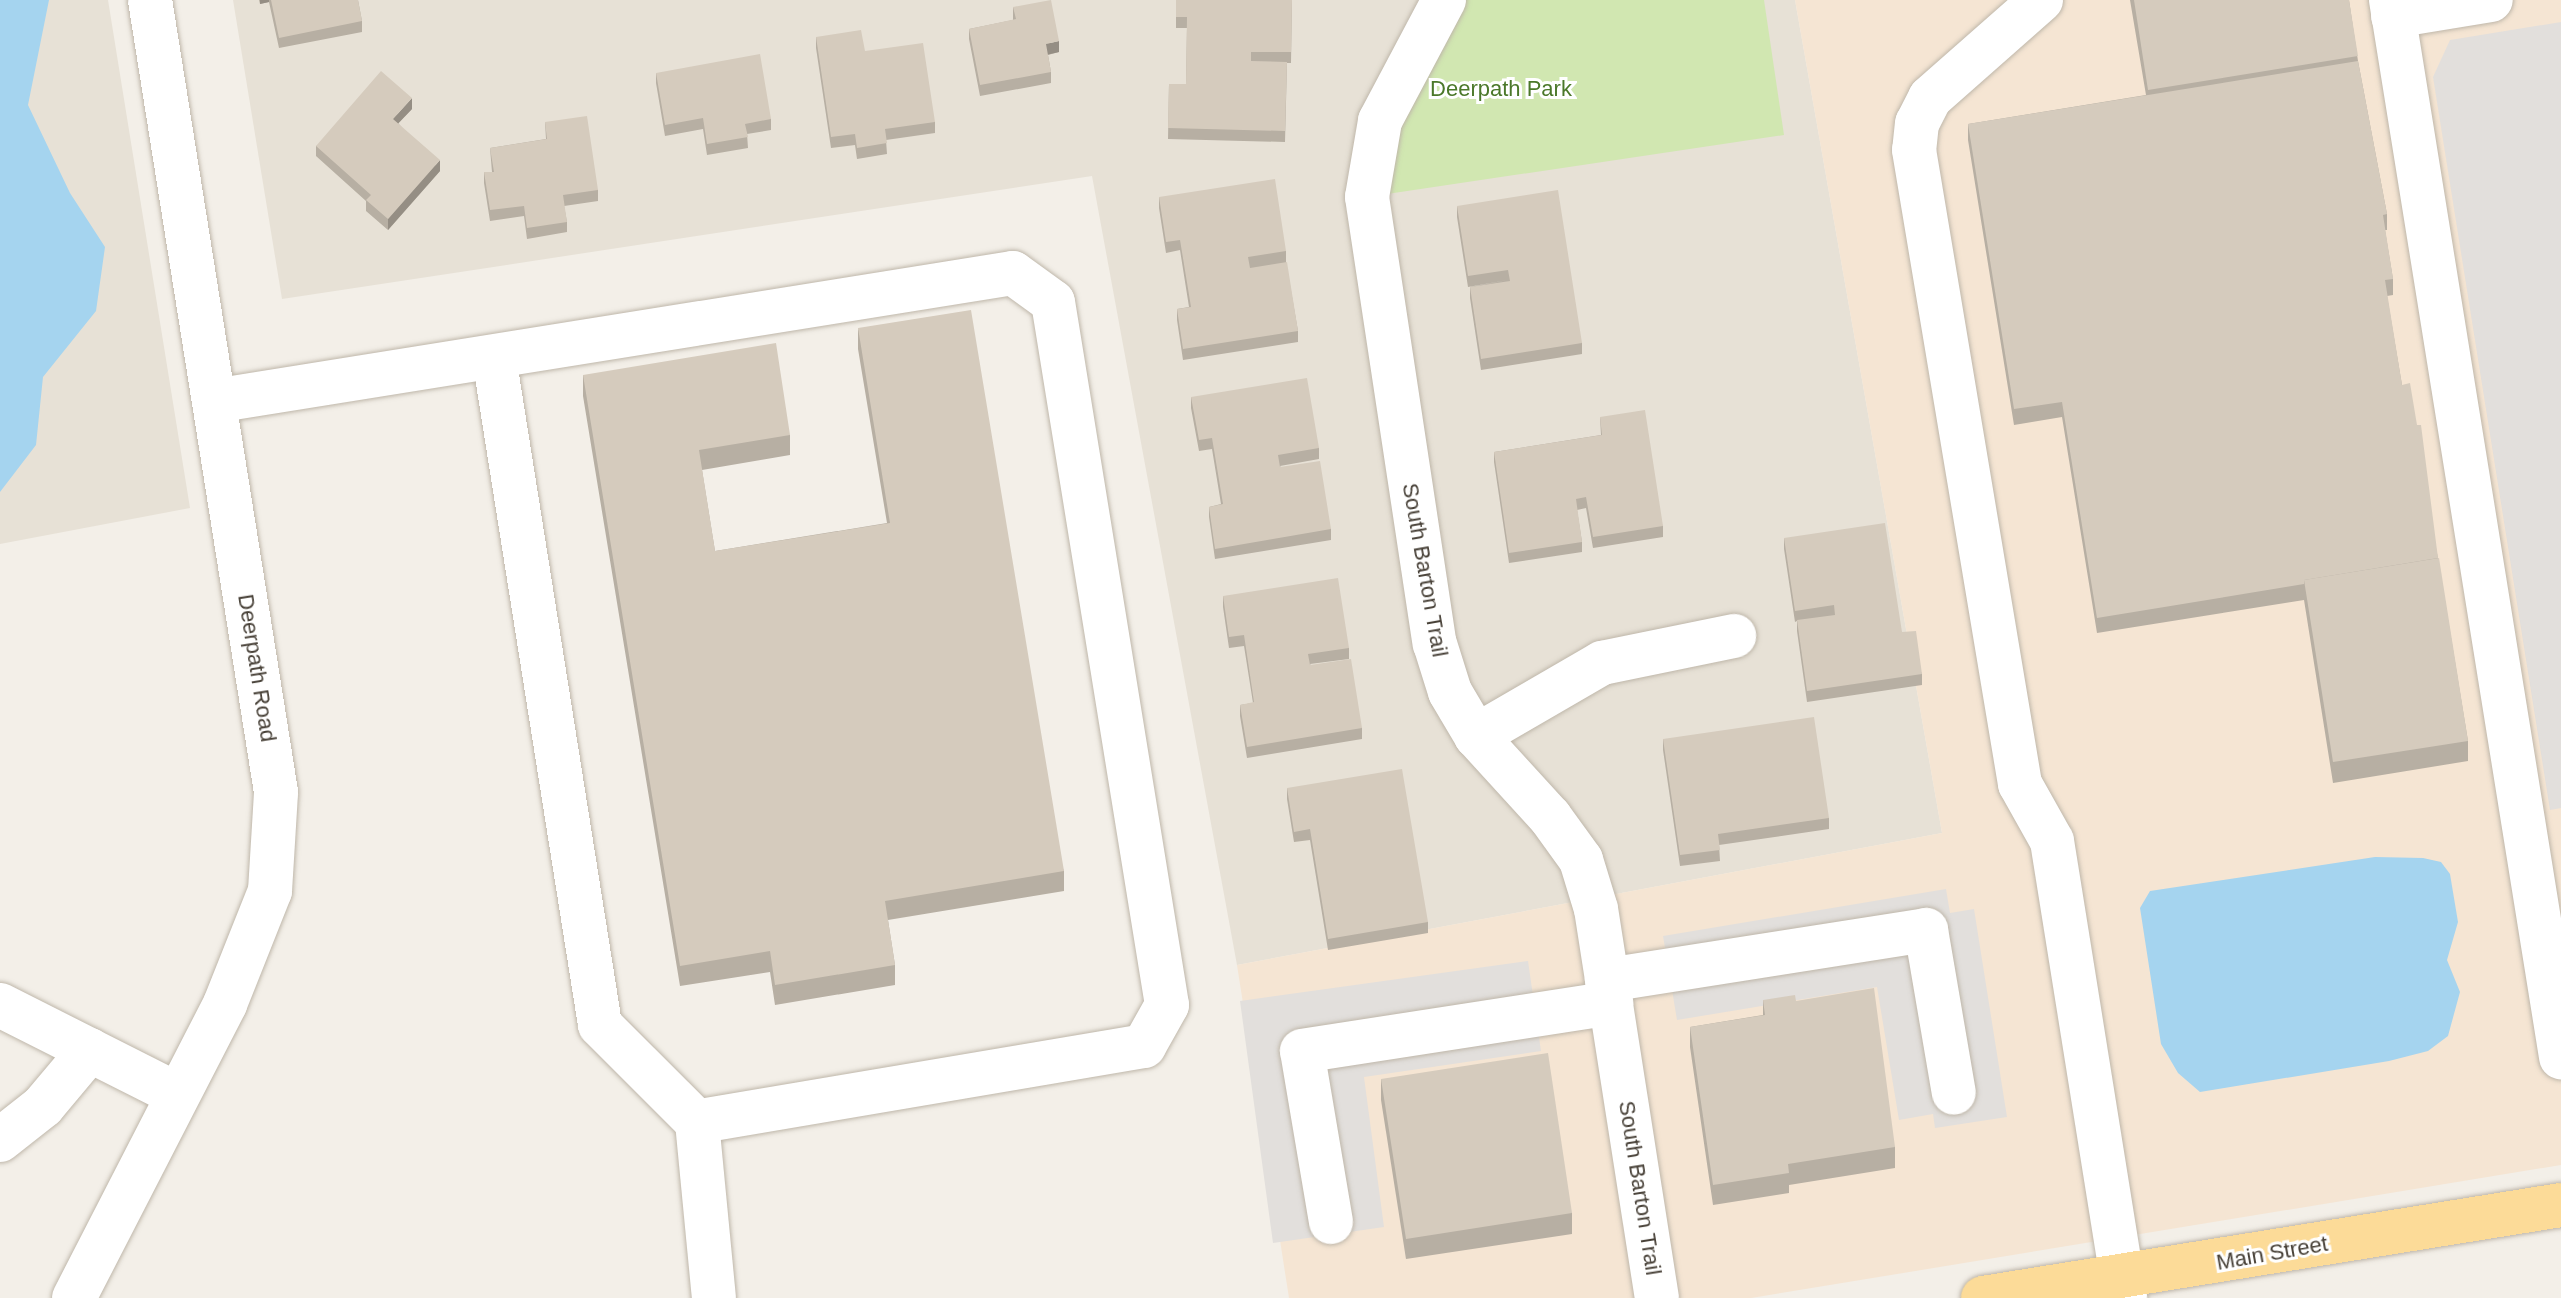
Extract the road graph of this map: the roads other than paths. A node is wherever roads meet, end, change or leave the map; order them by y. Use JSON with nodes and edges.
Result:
{"nodes":[{"id":1,"x":150,"y":0,"type":"edge"},
{"id":2,"x":1444,"y":0,"type":"edge"},
{"id":3,"x":2041,"y":0,"type":"edge"},
{"id":4,"x":2491,"y":0,"type":"edge"},
{"id":5,"x":2392,"y":8,"type":"edge"},
{"id":6,"x":494,"y":357,"type":"junction"},
{"id":7,"x":214,"y":401,"type":"junction"},
{"id":8,"x":1734,"y":636,"type":"dead end"},
{"id":9,"x":1476,"y":736,"type":"junction"},
{"id":10,"x":1609,"y":991,"type":"junction"},
{"id":11,"x":0,"y":1005,"type":"edge"},
{"id":12,"x":90,"y":1050,"type":"junction"},
{"id":13,"x":2561,"y":1057,"type":"edge"},
{"id":14,"x":1954,"y":1093,"type":"dead end"},
{"id":15,"x":178,"y":1095,"type":"junction"},
{"id":16,"x":697,"y":1122,"type":"junction"},
{"id":17,"x":0,"y":1140,"type":"edge"},
{"id":18,"x":2561,"y":1205,"type":"edge"},
{"id":19,"x":1331,"y":1222,"type":"dead end"},
{"id":20,"x":2124,"y":1288,"type":"edge"},
{"id":21,"x":74,"y":1298,"type":"edge"},
{"id":22,"x":714,"y":1298,"type":"edge"},
{"id":23,"x":1657,"y":1298,"type":"edge"},
{"id":24,"x":1983,"y":1298,"type":"edge"}],
"edges":[{"from":1,"to":7,"type":"street","name":"Deerpath Road"},
{"from":2,"to":9,"type":"street","name":"South Barton Trail"},
{"from":3,"to":20,"type":"street"},
{"from":4,"to":5,"type":"street"},
{"from":5,"to":13,"type":"street"},
{"from":6,"to":7,"type":"street"},
{"from":6,"to":16,"type":"street"},
{"from":6,"to":16,"type":"street"},
{"from":7,"to":15,"type":"street","name":"Deerpath Road"},
{"from":8,"to":9,"type":"street"},
{"from":9,"to":10,"type":"street","name":"South Barton Trail"},
{"from":10,"to":14,"type":"street"},
{"from":10,"to":19,"type":"street"},
{"from":10,"to":23,"type":"street","name":"South Barton Trail"},
{"from":11,"to":12,"type":"street"},
{"from":12,"to":15,"type":"street"},
{"from":12,"to":17,"type":"street"},
{"from":15,"to":21,"type":"street","name":"Deerpath Road"},
{"from":16,"to":22,"type":"street"},
{"from":18,"to":20,"type":"main road","name":"Main Street"},
{"from":20,"to":24,"type":"main road","name":"Main Street"}]}
